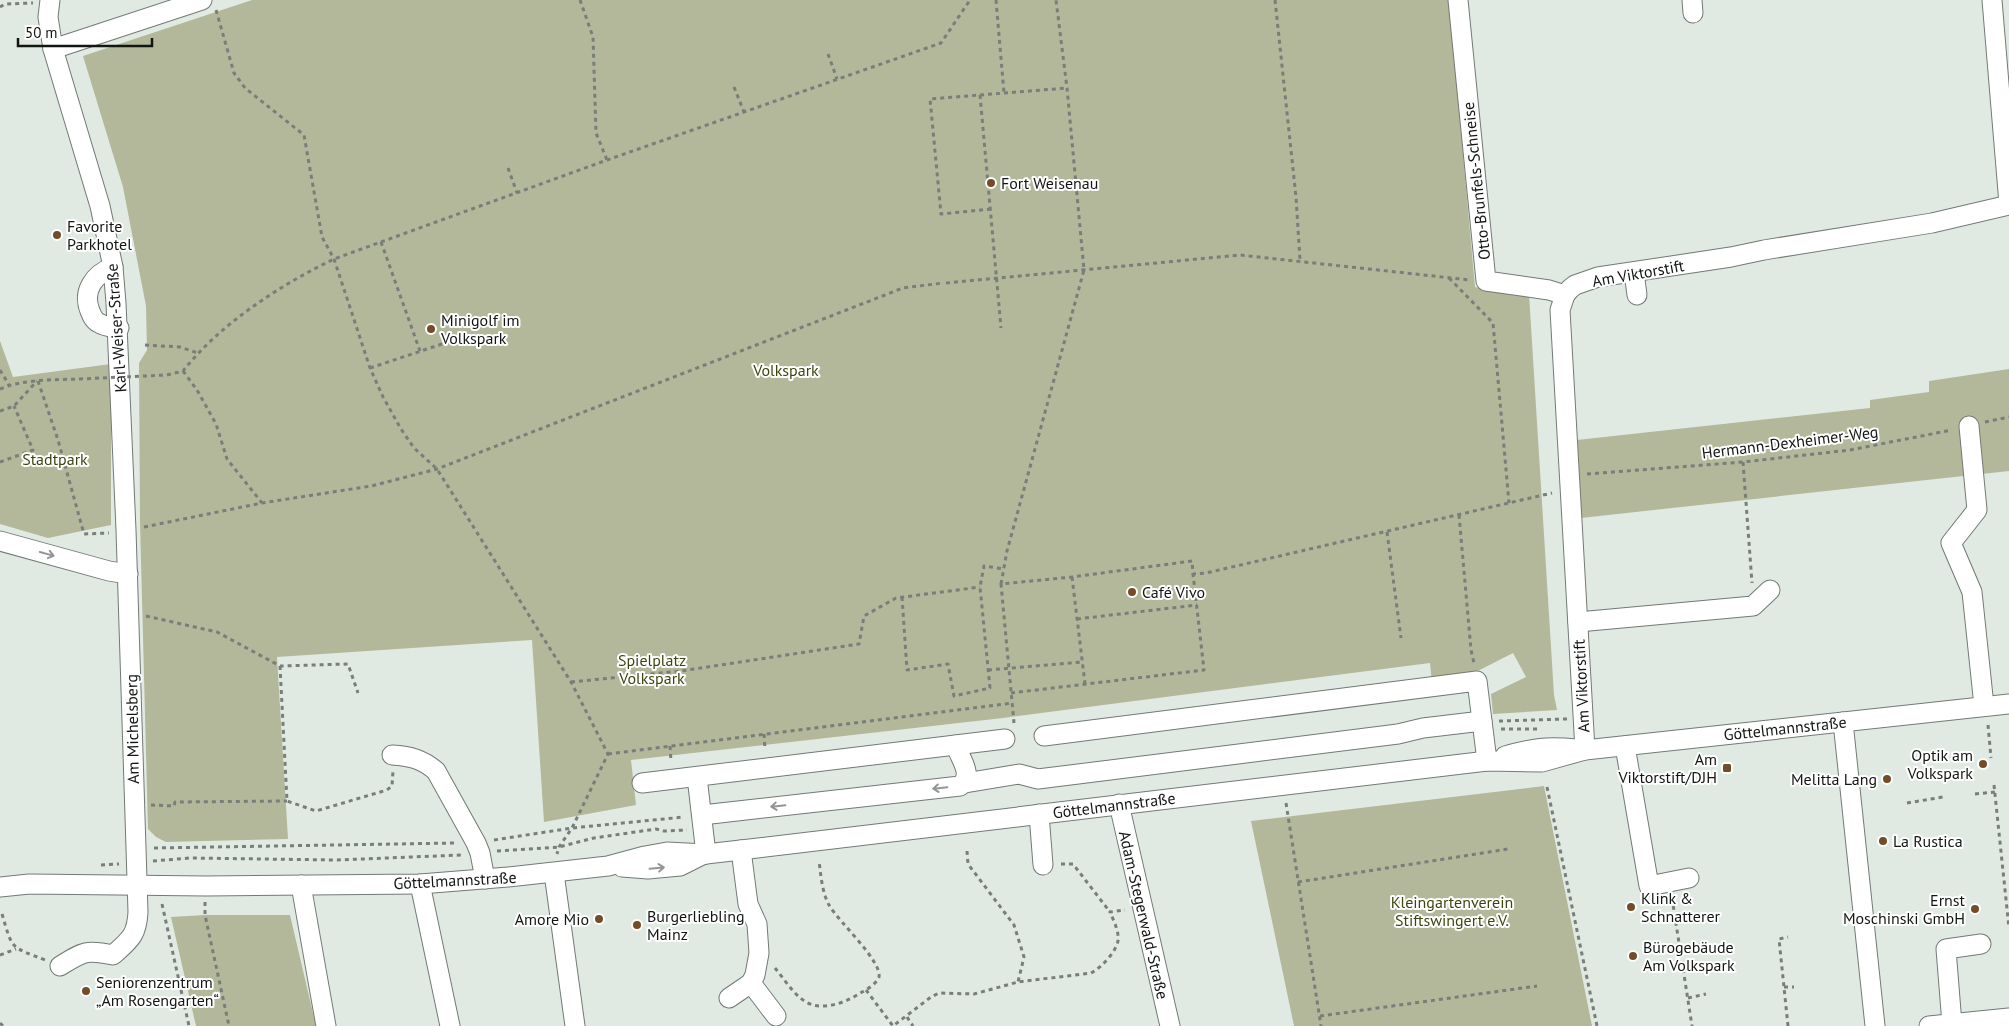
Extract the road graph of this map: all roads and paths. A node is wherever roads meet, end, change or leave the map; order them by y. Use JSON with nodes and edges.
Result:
{"nodes":[{"id":1,"x":580,"y":0,"type":"edge"},
{"id":2,"x":970,"y":0,"type":"edge"},
{"id":3,"x":996,"y":0,"type":"edge"},
{"id":4,"x":1056,"y":0,"type":"edge"},
{"id":5,"x":1275,"y":0,"type":"edge"},
{"id":6,"x":1458,"y":0,"type":"edge"},
{"id":7,"x":1992,"y":0,"type":"edge"},
{"id":8,"x":44,"y":1,"type":"edge"},
{"id":9,"x":5,"y":2,"type":"edge"},
{"id":10,"x":208,"y":2,"type":"edge"},
{"id":11,"x":0,"y":8,"type":"edge"},
{"id":12,"x":53,"y":50,"type":"junction"},
{"id":13,"x":828,"y":54,"type":"dead end"},
{"id":14,"x":837,"y":79,"type":"junction"},
{"id":15,"x":734,"y":87,"type":"dead end"},
{"id":16,"x":1067,"y":88,"type":"junction"},
{"id":17,"x":1004,"y":93,"type":"junction"},
{"id":18,"x":980,"y":95,"type":"junction"},
{"id":19,"x":744,"y":112,"type":"junction"},
{"id":20,"x":607,"y":160,"type":"junction"},
{"id":21,"x":508,"y":168,"type":"dead end"},
{"id":22,"x":517,"y":193,"type":"junction"},
{"id":23,"x":2009,"y":204,"type":"edge"},
{"id":24,"x":991,"y":209,"type":"junction"},
{"id":25,"x":381,"y":242,"type":"junction"},
{"id":26,"x":334,"y":259,"type":"junction"},
{"id":27,"x":1300,"y":260,"type":"junction"},
{"id":28,"x":113,"y":267,"type":"junction"},
{"id":29,"x":1084,"y":270,"type":"junction"},
{"id":30,"x":1634,"y":272,"type":"junction"},
{"id":31,"x":1449,"y":277,"type":"junction"},
{"id":32,"x":996,"y":278,"type":"junction"},
{"id":33,"x":1486,"y":281,"type":"junction"},
{"id":34,"x":1565,"y":295,"type":"junction"},
{"id":35,"x":1636,"y":295,"type":"dead end"},
{"id":36,"x":119,"y":328,"type":"junction"},
{"id":37,"x":1001,"y":328,"type":"dead end"},
{"id":38,"x":445,"y":343,"type":"dead end"},
{"id":39,"x":144,"y":345,"type":"dead end"},
{"id":40,"x":420,"y":350,"type":"junction"},
{"id":41,"x":198,"y":353,"type":"junction"},
{"id":42,"x":370,"y":368,"type":"junction"},
{"id":43,"x":0,"y":370,"type":"edge"},
{"id":44,"x":183,"y":371,"type":"junction"},
{"id":45,"x":38,"y":381,"type":"junction"},
{"id":46,"x":9,"y":385,"type":"junction"},
{"id":47,"x":0,"y":389,"type":"edge"},
{"id":48,"x":14,"y":406,"type":"junction"},
{"id":49,"x":0,"y":411,"type":"edge"},
{"id":50,"x":2009,"y":417,"type":"edge"},
{"id":51,"x":1968,"y":426,"type":"junction"},
{"id":52,"x":0,"y":462,"type":"edge"},
{"id":53,"x":1743,"y":462,"type":"junction"},
{"id":54,"x":437,"y":469,"type":"junction"},
{"id":55,"x":1582,"y":474,"type":"dead end"},
{"id":56,"x":1558,"y":492,"type":"dead end"},
{"id":57,"x":262,"y":503,"type":"junction"},
{"id":58,"x":1509,"y":503,"type":"junction"},
{"id":59,"x":1459,"y":515,"type":"junction"},
{"id":60,"x":138,"y":528,"type":"dead end"},
{"id":61,"x":113,"y":532,"type":"dead end"},
{"id":62,"x":1386,"y":532,"type":"junction"},
{"id":63,"x":0,"y":541,"type":"edge"},
{"id":64,"x":1004,"y":569,"type":"junction"},
{"id":65,"x":128,"y":574,"type":"junction"},
{"id":66,"x":1193,"y":574,"type":"junction"},
{"id":67,"x":1072,"y":577,"type":"junction"},
{"id":68,"x":1002,"y":584,"type":"junction"},
{"id":69,"x":980,"y":587,"type":"junction"},
{"id":70,"x":1770,"y":590,"type":"dead end"},
{"id":71,"x":902,"y":597,"type":"junction"},
{"id":72,"x":1198,"y":605,"type":"junction"},
{"id":73,"x":1753,"y":606,"type":"junction"},
{"id":74,"x":140,"y":616,"type":"dead end"},
{"id":75,"x":1077,"y":619,"type":"junction"},
{"id":76,"x":1578,"y":622,"type":"junction"},
{"id":77,"x":1401,"y":638,"type":"dead end"},
{"id":78,"x":1082,"y":662,"type":"junction"},
{"id":79,"x":280,"y":666,"type":"junction"},
{"id":80,"x":1009,"y":669,"type":"junction"},
{"id":81,"x":988,"y":670,"type":"junction"},
{"id":82,"x":1477,"y":681,"type":"junction"},
{"id":83,"x":571,"y":682,"type":"junction"},
{"id":84,"x":1085,"y":684,"type":"junction"},
{"id":85,"x":358,"y":693,"type":"dead end"},
{"id":86,"x":1011,"y":693,"type":"junction"},
{"id":87,"x":1012,"y":703,"type":"junction"},
{"id":88,"x":2009,"y":704,"type":"edge"},
{"id":89,"x":1986,"y":715,"type":"junction"},
{"id":90,"x":1536,"y":720,"type":"junction"},
{"id":91,"x":1583,"y":720,"type":"junction"},
{"id":92,"x":1843,"y":722,"type":"junction"},
{"id":93,"x":1490,"y":724,"type":"junction"},
{"id":94,"x":1536,"y":728,"type":"junction"},
{"id":95,"x":1543,"y":730,"type":"dead end"},
{"id":96,"x":1010,"y":734,"type":"joint"},
{"id":97,"x":1044,"y":736,"type":"dead end"},
{"id":98,"x":956,"y":745,"type":"junction"},
{"id":99,"x":1625,"y":746,"type":"junction"},
{"id":100,"x":1585,"y":750,"type":"junction"},
{"id":101,"x":608,"y":754,"type":"junction"},
{"id":102,"x":392,"y":755,"type":"joint"},
{"id":103,"x":1990,"y":758,"type":"dead end"},
{"id":104,"x":1487,"y":761,"type":"junction"},
{"id":105,"x":698,"y":777,"type":"junction"},
{"id":106,"x":642,"y":783,"type":"dead end"},
{"id":107,"x":965,"y":783,"type":"junction"},
{"id":108,"x":1994,"y":785,"type":"dead end"},
{"id":109,"x":1546,"y":787,"type":"dead end"},
{"id":110,"x":1995,"y":792,"type":"junction"},
{"id":111,"x":1975,"y":794,"type":"dead end"},
{"id":112,"x":1943,"y":797,"type":"dead end"},
{"id":113,"x":287,"y":801,"type":"junction"},
{"id":114,"x":1286,"y":803,"type":"dead end"},
{"id":115,"x":1908,"y":803,"type":"dead end"},
{"id":116,"x":145,"y":804,"type":"dead end"},
{"id":117,"x":1119,"y":804,"type":"junction"},
{"id":118,"x":1039,"y":814,"type":"junction"},
{"id":119,"x":702,"y":815,"type":"junction"},
{"id":120,"x":572,"y":828,"type":"junction"},
{"id":121,"x":476,"y":843,"type":"junction"},
{"id":122,"x":163,"y":846,"type":"dead end"},
{"id":123,"x":559,"y":847,"type":"dead end"},
{"id":124,"x":741,"y":850,"type":"junction"},
{"id":125,"x":1508,"y":850,"type":"dead end"},
{"id":126,"x":967,"y":851,"type":"dead end"},
{"id":127,"x":706,"y":854,"type":"junction"},
{"id":128,"x":819,"y":861,"type":"dead end"},
{"id":129,"x":1043,"y":865,"type":"joint"},
{"id":130,"x":554,"y":873,"type":"junction"},
{"id":131,"x":1689,"y":878,"type":"dead end"},
{"id":132,"x":486,"y":879,"type":"junction"},
{"id":133,"x":1298,"y":882,"type":"junction"},
{"id":134,"x":1669,"y":882,"type":"junction"},
{"id":135,"x":136,"y":884,"type":"junction"},
{"id":136,"x":420,"y":884,"type":"junction"},
{"id":137,"x":301,"y":885,"type":"junction"},
{"id":138,"x":206,"y":886,"type":"junction"},
{"id":139,"x":0,"y":887,"type":"edge"},
{"id":140,"x":2007,"y":896,"type":"edge"},
{"id":141,"x":162,"y":903,"type":"dead end"},
{"id":142,"x":1143,"y":908,"type":"junction"},
{"id":143,"x":1110,"y":912,"type":"junction"},
{"id":144,"x":2,"y":914,"type":"dead end"},
{"id":145,"x":2009,"y":928,"type":"edge"},
{"id":146,"x":1788,"y":937,"type":"dead end"},
{"id":147,"x":1981,"y":944,"type":"dead end"},
{"id":148,"x":1700,"y":946,"type":"dead end"},
{"id":149,"x":1680,"y":947,"type":"junction"},
{"id":150,"x":16,"y":949,"type":"junction"},
{"id":151,"x":759,"y":953,"type":"junction"},
{"id":152,"x":0,"y":955,"type":"edge"},
{"id":153,"x":60,"y":966,"type":"joint"},
{"id":154,"x":1018,"y":982,"type":"junction"},
{"id":155,"x":751,"y":983,"type":"junction"},
{"id":156,"x":1537,"y":986,"type":"dead end"},
{"id":157,"x":1784,"y":987,"type":"junction"},
{"id":158,"x":1794,"y":987,"type":"dead end"},
{"id":159,"x":866,"y":990,"type":"junction"},
{"id":160,"x":1706,"y":994,"type":"dead end"},
{"id":161,"x":729,"y":998,"type":"dead end"},
{"id":162,"x":1688,"y":998,"type":"junction"},
{"id":163,"x":776,"y":1016,"type":"dead end"},
{"id":164,"x":1320,"y":1016,"type":"junction"},
{"id":165,"x":907,"y":1017,"type":"dead end"},
{"id":166,"x":2009,"y":1018,"type":"edge"},
{"id":167,"x":0,"y":1023,"type":"edge"},
{"id":168,"x":1952,"y":1024,"type":"junction"},
{"id":169,"x":3,"y":1026,"type":"edge"},
{"id":170,"x":189,"y":1026,"type":"edge"},
{"id":171,"x":229,"y":1026,"type":"edge"},
{"id":172,"x":326,"y":1026,"type":"edge"},
{"id":173,"x":450,"y":1026,"type":"edge"},
{"id":174,"x":575,"y":1026,"type":"edge"},
{"id":175,"x":913,"y":1026,"type":"edge"},
{"id":176,"x":1170,"y":1026,"type":"edge"},
{"id":177,"x":1321,"y":1026,"type":"edge"},
{"id":178,"x":1597,"y":1026,"type":"edge"},
{"id":179,"x":1692,"y":1026,"type":"edge"},
{"id":180,"x":1788,"y":1026,"type":"edge"},
{"id":181,"x":1875,"y":1026,"type":"edge"},
{"id":182,"x":1928,"y":1026,"type":"edge"}],
"edges":[{"from":1,"to":20,"type":"path"},
{"from":2,"to":14,"type":"path"},
{"from":3,"to":17,"type":"path"},
{"from":4,"to":16,"type":"path"},
{"from":5,"to":27,"type":"path"},
{"from":6,"to":33,"type":"street","name":"Otto-Brunfels-Schneise"},
{"from":7,"to":23,"type":"street"},
{"from":8,"to":9,"type":"path"},
{"from":8,"to":12,"type":"street","name":"Karl-Weiser-Straße"},
{"from":9,"to":11,"type":"path"},
{"from":10,"to":12,"type":"street"},
{"from":10,"to":26,"type":"path"},
{"from":12,"to":28,"type":"street","name":"Karl-Weiser-Straße"},
{"from":13,"to":14,"type":"path"},
{"from":14,"to":19,"type":"path"},
{"from":15,"to":19,"type":"path"},
{"from":16,"to":17,"type":"path"},
{"from":16,"to":29,"type":"path"},
{"from":17,"to":18,"type":"path"},
{"from":18,"to":24,"type":"path"},
{"from":18,"to":24,"type":"path"},
{"from":19,"to":20,"type":"path"},
{"from":20,"to":22,"type":"path"},
{"from":21,"to":22,"type":"path"},
{"from":22,"to":25,"type":"path"},
{"from":23,"to":30,"type":"street","name":"Am Viktorstift"},
{"from":24,"to":32,"type":"path"},
{"from":25,"to":26,"type":"path"},
{"from":25,"to":40,"type":"path"},
{"from":26,"to":41,"type":"path"},
{"from":26,"to":42,"type":"path"},
{"from":27,"to":29,"type":"path"},
{"from":27,"to":31,"type":"path"},
{"from":28,"to":36,"type":"street","name":"Karl-Weiser-Straße"},
{"from":28,"to":36,"type":"street"},
{"from":29,"to":32,"type":"path"},
{"from":29,"to":64,"type":"path"},
{"from":30,"to":34,"type":"street","name":"Am Viktorstift"},
{"from":30,"to":35,"type":"street"},
{"from":31,"to":33,"type":"path"},
{"from":31,"to":58,"type":"path"},
{"from":32,"to":37,"type":"path"},
{"from":32,"to":54,"type":"path"},
{"from":33,"to":34,"type":"street","name":"Otto-Brunfels-Schneise"},
{"from":34,"to":76,"type":"street","name":"Am Viktorstift"},
{"from":36,"to":65,"type":"street","name":"Karl-Weiser-Straße"},
{"from":38,"to":40,"type":"path"},
{"from":39,"to":41,"type":"path"},
{"from":40,"to":42,"type":"path"},
{"from":41,"to":44,"type":"path"},
{"from":42,"to":54,"type":"path"},
{"from":43,"to":46,"type":"path"},
{"from":44,"to":45,"type":"path","bridge":true},
{"from":44,"to":57,"type":"path"},
{"from":45,"to":46,"type":"path"},
{"from":45,"to":48,"type":"path"},
{"from":45,"to":61,"type":"path"},
{"from":46,"to":47,"type":"path"},
{"from":48,"to":49,"type":"path"},
{"from":48,"to":52,"type":"path"},
{"from":50,"to":51,"type":"path","name":"Hermann-Dexheimer-Weg"},
{"from":51,"to":53,"type":"path","name":"Hermann-Dexheimer-Weg"},
{"from":51,"to":89,"type":"street"},
{"from":53,"to":55,"type":"path","name":"Hermann-Dexheimer-Weg"},
{"from":53,"to":73,"type":"path"},
{"from":54,"to":57,"type":"path"},
{"from":54,"to":83,"type":"path"},
{"from":56,"to":58,"type":"path"},
{"from":57,"to":60,"type":"path"},
{"from":58,"to":59,"type":"path"},
{"from":59,"to":62,"type":"path"},
{"from":59,"to":82,"type":"path"},
{"from":62,"to":66,"type":"path"},
{"from":62,"to":77,"type":"path"},
{"from":63,"to":65,"type":"street","one_way":true},
{"from":64,"to":68,"type":"path"},
{"from":64,"to":69,"type":"path"},
{"from":65,"to":135,"type":"street","name":"Am Michelsberg"},
{"from":66,"to":67,"type":"path"},
{"from":66,"to":72,"type":"path"},
{"from":67,"to":68,"type":"path"},
{"from":67,"to":75,"type":"path"},
{"from":68,"to":80,"type":"path"},
{"from":69,"to":71,"type":"path"},
{"from":69,"to":81,"type":"path"},
{"from":70,"to":73,"type":"street"},
{"from":71,"to":81,"type":"path"},
{"from":71,"to":83,"type":"path"},
{"from":72,"to":75,"type":"path"},
{"from":72,"to":84,"type":"path"},
{"from":73,"to":76,"type":"street","name":"Am Viktorstift"},
{"from":74,"to":79,"type":"path"},
{"from":75,"to":78,"type":"path"},
{"from":76,"to":91,"type":"street","name":"Am Viktorstift"},
{"from":78,"to":80,"type":"path"},
{"from":78,"to":84,"type":"path"},
{"from":79,"to":85,"type":"path"},
{"from":79,"to":113,"type":"path"},
{"from":80,"to":81,"type":"path"},
{"from":80,"to":86,"type":"path"},
{"from":82,"to":93,"type":"street"},
{"from":82,"to":97,"type":"street"},
{"from":83,"to":101,"type":"path"},
{"from":84,"to":86,"type":"path"},
{"from":86,"to":87,"type":"path"},
{"from":87,"to":96,"type":"path"},
{"from":87,"to":101,"type":"path"},
{"from":88,"to":89,"type":"street","name":"Göttelmannstraße"},
{"from":89,"to":92,"type":"street","name":"Göttelmannstraße"},
{"from":89,"to":103,"type":"path"},
{"from":90,"to":91,"type":"path"},
{"from":90,"to":93,"type":"path"},
{"from":90,"to":94,"type":"path"},
{"from":91,"to":100,"type":"street","name":"Am Viktorstift"},
{"from":92,"to":99,"type":"street","name":"Göttelmannstraße"},
{"from":92,"to":181,"type":"street"},
{"from":93,"to":94,"type":"path"},
{"from":93,"to":104,"type":"street"},
{"from":93,"to":107,"type":"street"},
{"from":94,"to":95,"type":"path"},
{"from":96,"to":98,"type":"street"},
{"from":98,"to":105,"type":"street"},
{"from":98,"to":107,"type":"street"},
{"from":99,"to":100,"type":"street","name":"Göttelmannstraße"},
{"from":99,"to":134,"type":"street"},
{"from":100,"to":104,"type":"street","name":"Göttelmannstraße"},
{"from":101,"to":120,"type":"path"},
{"from":102,"to":113,"type":"path"},
{"from":102,"to":121,"type":"street"},
{"from":104,"to":117,"type":"street","name":"Göttelmannstraße"},
{"from":105,"to":106,"type":"street"},
{"from":105,"to":119,"type":"street"},
{"from":107,"to":119,"type":"street","one_way":true},
{"from":108,"to":110,"type":"path"},
{"from":109,"to":178,"type":"path"},
{"from":110,"to":111,"type":"path"},
{"from":110,"to":140,"type":"path"},
{"from":112,"to":115,"type":"path"},
{"from":113,"to":116,"type":"path"},
{"from":114,"to":133,"type":"path"},
{"from":117,"to":118,"type":"street","name":"Göttelmannstraße"},
{"from":117,"to":142,"type":"street","name":"Adam-Stegerwald-Straße"},
{"from":118,"to":124,"type":"street","name":"Göttelmannstraße"},
{"from":118,"to":129,"type":"street"},
{"from":119,"to":120,"type":"path"},
{"from":119,"to":127,"type":"street"},
{"from":120,"to":121,"type":"path"},
{"from":120,"to":123,"type":"path"},
{"from":121,"to":122,"type":"path"},
{"from":121,"to":132,"type":"street"},
{"from":124,"to":127,"type":"street","name":"Göttelmannstraße"},
{"from":124,"to":151,"type":"street"},
{"from":125,"to":133,"type":"path"},
{"from":126,"to":154,"type":"path"},
{"from":127,"to":130,"type":"street","name":"Göttelmannstraße"},
{"from":128,"to":159,"type":"path"},
{"from":129,"to":143,"type":"path"},
{"from":130,"to":132,"type":"street","name":"Göttelmannstraße"},
{"from":130,"to":174,"type":"street"},
{"from":131,"to":134,"type":"street"},
{"from":132,"to":136,"type":"street","name":"Göttelmannstraße"},
{"from":133,"to":164,"type":"path"},
{"from":134,"to":149,"type":"path"},
{"from":135,"to":138,"type":"street","name":"Göttelmannstraße"},
{"from":135,"to":139,"type":"street","name":"Göttelmannstraße"},
{"from":135,"to":153,"type":"street","name":"Am Michelsberg"},
{"from":136,"to":137,"type":"street","name":"Göttelmannstraße"},
{"from":136,"to":173,"type":"street"},
{"from":137,"to":138,"type":"street","name":"Göttelmannstraße"},
{"from":137,"to":172,"type":"street"},
{"from":138,"to":171,"type":"path"},
{"from":140,"to":145,"type":"path"},
{"from":141,"to":170,"type":"path"},
{"from":142,"to":143,"type":"path"},
{"from":142,"to":176,"type":"street","name":"Adam-Stegerwald-Straße"},
{"from":143,"to":154,"type":"path"},
{"from":144,"to":150,"type":"path"},
{"from":146,"to":157,"type":"path"},
{"from":147,"to":168,"type":"street"},
{"from":148,"to":149,"type":"path"},
{"from":149,"to":162,"type":"path"},
{"from":150,"to":152,"type":"path"},
{"from":150,"to":153,"type":"path"},
{"from":151,"to":155,"type":"street"},
{"from":151,"to":159,"type":"path"},
{"from":154,"to":159,"type":"path"},
{"from":155,"to":161,"type":"street"},
{"from":155,"to":163,"type":"street"},
{"from":156,"to":164,"type":"path"},
{"from":157,"to":158,"type":"path"},
{"from":157,"to":180,"type":"path"},
{"from":160,"to":162,"type":"path"},
{"from":162,"to":179,"type":"path"},
{"from":164,"to":177,"type":"path"},
{"from":165,"to":175,"type":"path"},
{"from":166,"to":168,"type":"street"},
{"from":167,"to":169,"type":"path"},
{"from":168,"to":182,"type":"street"}]}
